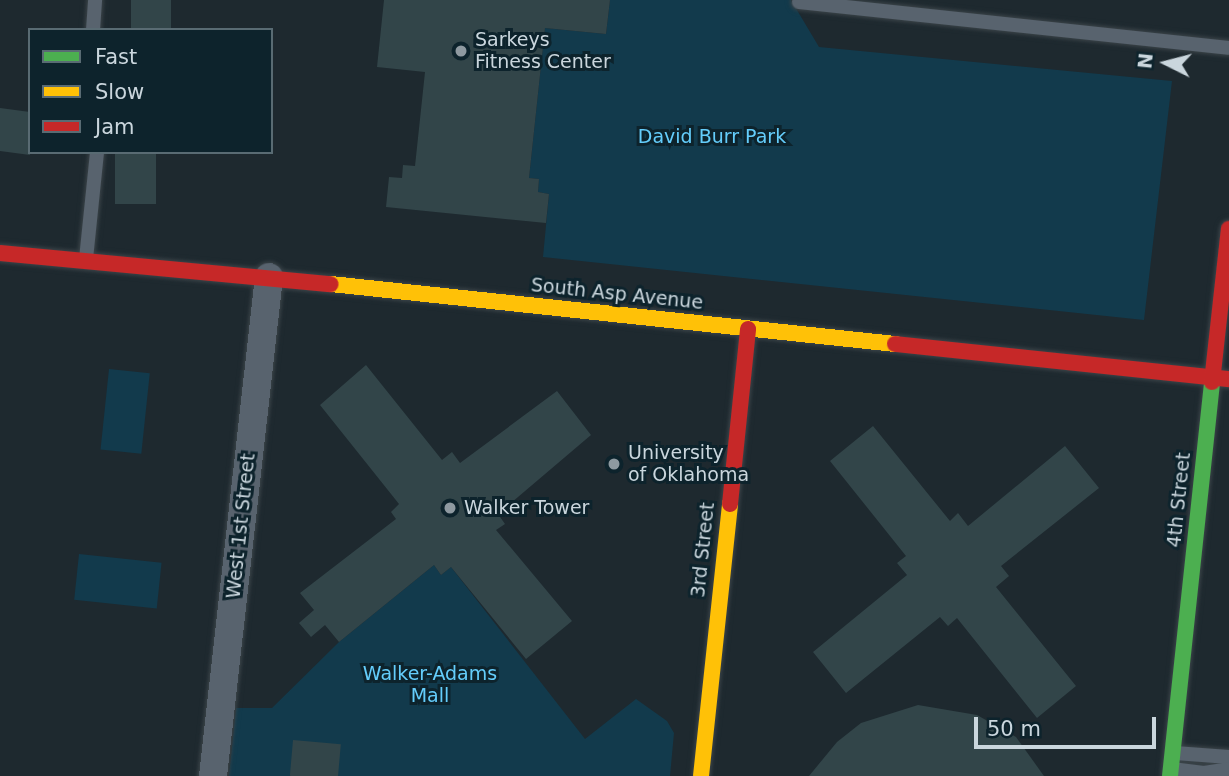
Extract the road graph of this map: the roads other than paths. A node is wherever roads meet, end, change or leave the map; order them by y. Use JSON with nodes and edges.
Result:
{"nodes":[{"id":1,"x":95,"y":0,"type":"edge"},
{"id":2,"x":799,"y":2,"type":"dead end"},
{"id":3,"x":93,"y":28,"type":"edge"},
{"id":4,"x":1229,"y":48,"type":"edge"},
{"id":5,"x":97,"y":154,"type":"edge"},
{"id":6,"x":1229,"y":229,"type":"edge"},
{"id":7,"x":0,"y":253,"type":"edge"},
{"id":8,"x":86,"y":260,"type":"junction"},
{"id":9,"x":269,"y":277,"type":"junction"},
{"id":10,"x":748,"y":329,"type":"junction"},
{"id":11,"x":1221,"y":378,"type":"edge"},
{"id":12,"x":1229,"y":757,"type":"edge"},
{"id":13,"x":1171,"y":766,"type":"edge"},
{"id":14,"x":1229,"y":769,"type":"edge"},
{"id":15,"x":213,"y":776,"type":"edge"},
{"id":16,"x":701,"y":776,"type":"edge"}],
"edges":[{"from":1,"to":3,"type":"lane"},
{"from":2,"to":4,"type":"lane"},
{"from":5,"to":8,"type":"lane"},
{"from":6,"to":11,"type":"street","name":"4th Street"},
{"from":7,"to":8,"type":"street","name":"South Asp Avenue"},
{"from":8,"to":9,"type":"street","name":"South Asp Avenue"},
{"from":9,"to":10,"type":"street","name":"South Asp Avenue"},
{"from":9,"to":15,"type":"street","name":"West 1st Street"},
{"from":10,"to":11,"type":"street","name":"South Asp Avenue"},
{"from":10,"to":16,"type":"street","name":"3rd Street"},
{"from":11,"to":13,"type":"street","name":"4th Street"},
{"from":12,"to":13,"type":"lane"},
{"from":13,"to":14,"type":"lane"}]}
